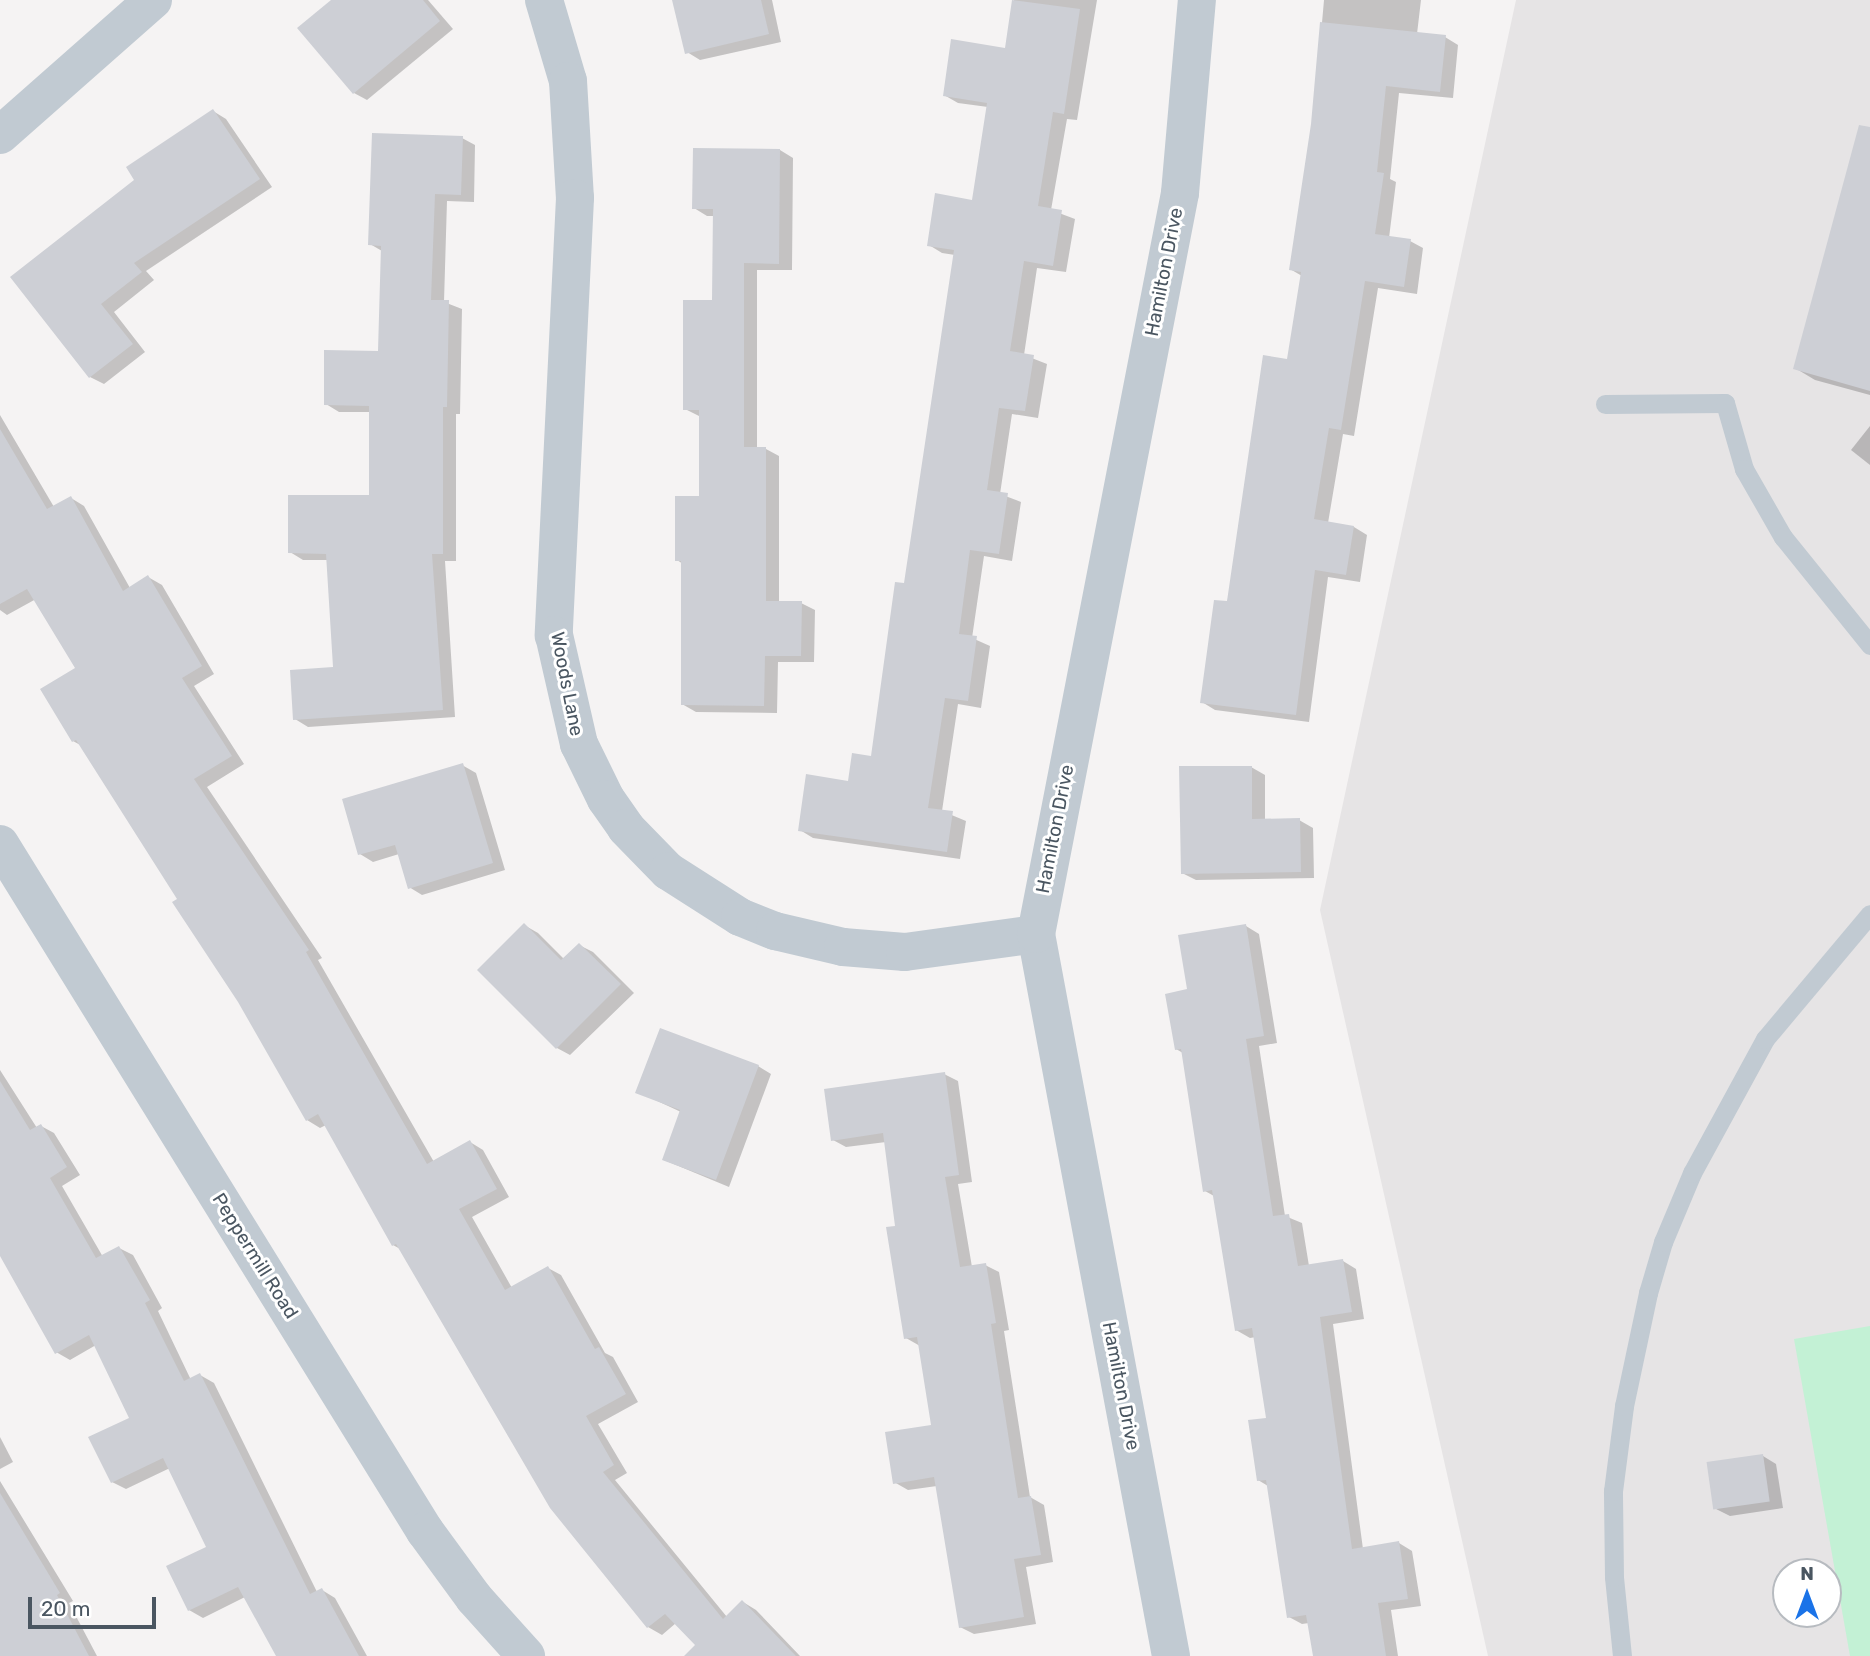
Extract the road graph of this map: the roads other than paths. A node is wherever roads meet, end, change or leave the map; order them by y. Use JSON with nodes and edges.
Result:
{"nodes":[{"id":1,"x":153,"y":0,"type":"edge"},
{"id":2,"x":544,"y":0,"type":"edge"},
{"id":3,"x":1197,"y":0,"type":"edge"},
{"id":4,"x":0,"y":135,"type":"edge"},
{"id":5,"x":1605,"y":404,"type":"dead end"},
{"id":6,"x":1870,"y":645,"type":"edge"},
{"id":7,"x":0,"y":844,"type":"edge"},
{"id":8,"x":1870,"y":914,"type":"edge"},
{"id":9,"x":1037,"y":934,"type":"junction"},
{"id":10,"x":526,"y":1656,"type":"edge"},
{"id":11,"x":1171,"y":1656,"type":"edge"},
{"id":12,"x":1622,"y":1656,"type":"edge"}],
"edges":[{"from":1,"to":4,"type":"street"},
{"from":2,"to":9,"type":"street","name":"Woods Lane"},
{"from":3,"to":9,"type":"street","name":"Hamilton Drive"},
{"from":5,"to":6,"type":"lane"},
{"from":7,"to":10,"type":"street","name":"Peppermill Road"},
{"from":8,"to":12,"type":"lane"},
{"from":9,"to":11,"type":"street","name":"Hamilton Drive"}]}
